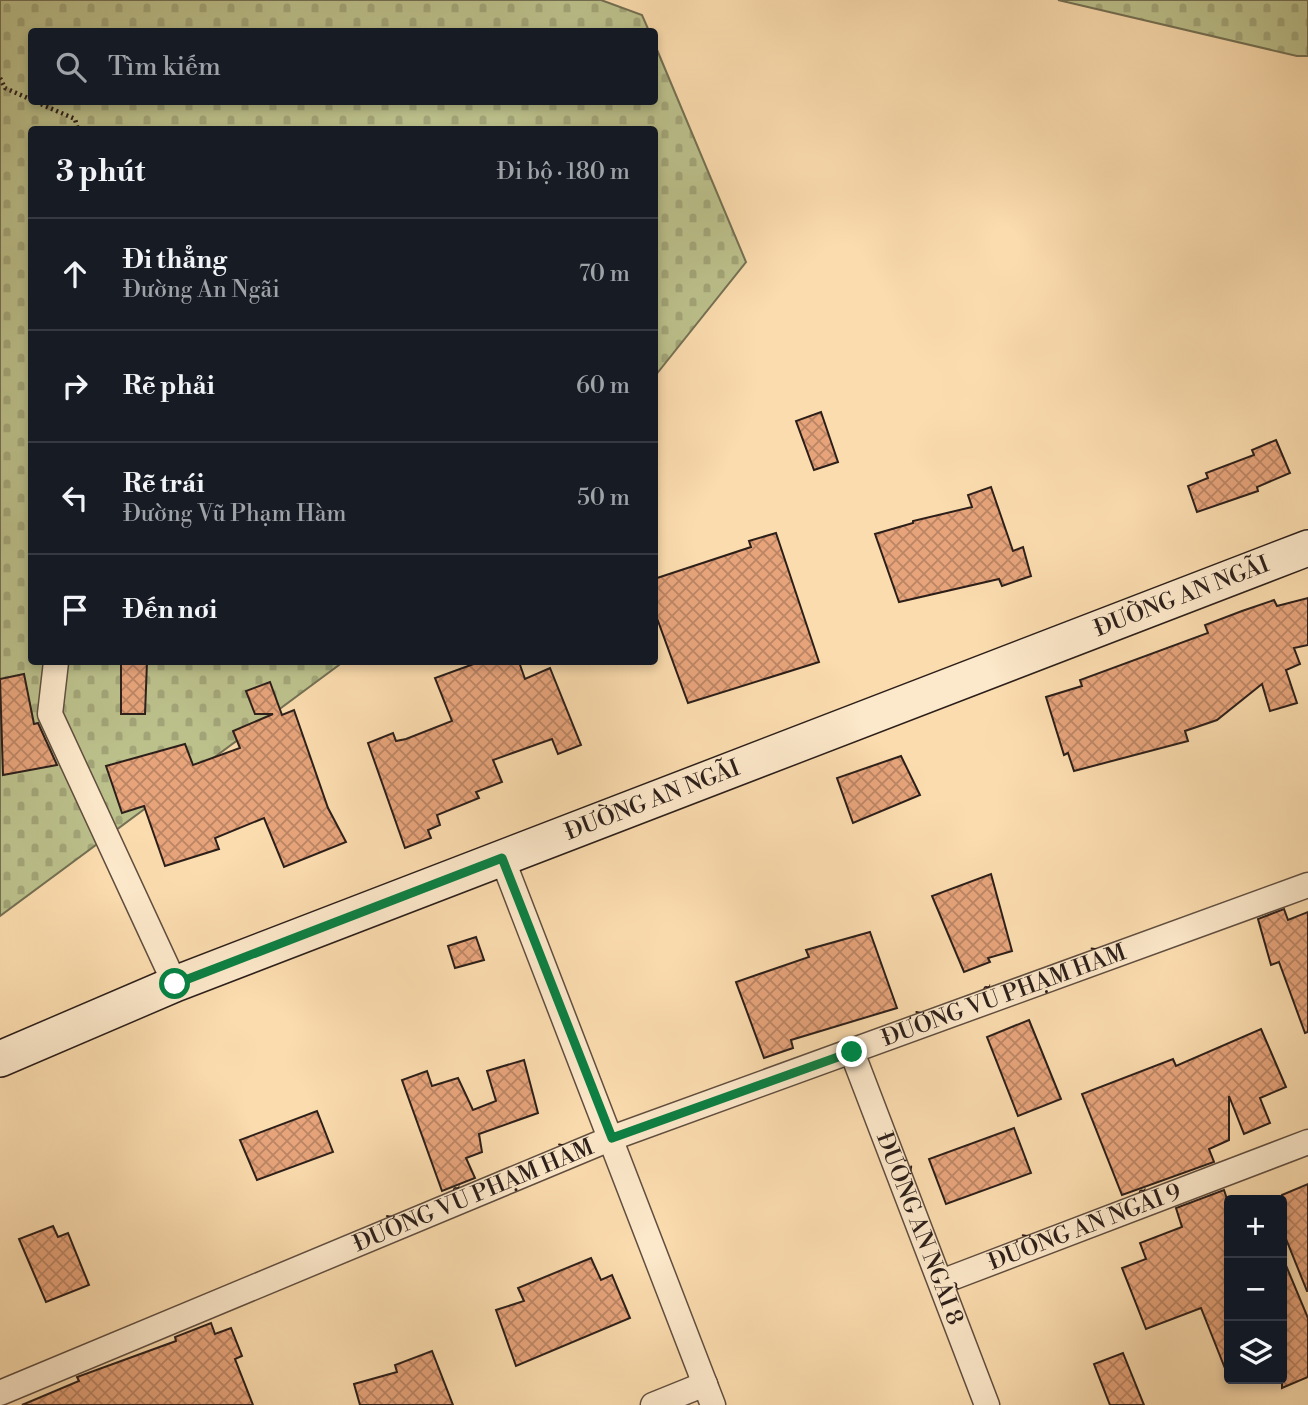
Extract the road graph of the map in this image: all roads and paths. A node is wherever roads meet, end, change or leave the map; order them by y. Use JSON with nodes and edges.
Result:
{"nodes":[{"id":1,"x":0,"y":78,"type":"edge"},
{"id":2,"x":28,"y":98,"type":"edge"},
{"id":3,"x":43,"y":105,"type":"edge"},
{"id":4,"x":77,"y":126,"type":"edge"},
{"id":5,"x":1308,"y":548,"type":"edge"},
{"id":6,"x":56,"y":665,"type":"edge"},
{"id":7,"x":502,"y":858,"type":"junction"},
{"id":8,"x":1308,"y":885,"type":"edge"},
{"id":9,"x":175,"y":984,"type":"junction"},
{"id":10,"x":852,"y":1052,"type":"junction"},
{"id":11,"x":0,"y":1059,"type":"edge"},
{"id":12,"x":612,"y":1138,"type":"junction"},
{"id":13,"x":1308,"y":1142,"type":"edge"},
{"id":14,"x":942,"y":1282,"type":"junction"},
{"id":15,"x":0,"y":1393,"type":"edge"},
{"id":16,"x":709,"y":1394,"type":"edge"},
{"id":17,"x":653,"y":1405,"type":"edge"},
{"id":18,"x":987,"y":1405,"type":"edge"}],
"edges":[{"from":1,"to":2,"type":"path"},
{"from":3,"to":4,"type":"path"},
{"from":5,"to":7,"type":"main road","name":"ĐƯỜNG AN NGÃI"},
{"from":6,"to":9,"type":"street"},
{"from":7,"to":9,"type":"main road","name":"ĐƯỜNG AN NGÃI"},
{"from":7,"to":12,"type":"street"},
{"from":8,"to":10,"type":"street","name":"ĐƯỜNG VŨ PHẠM HÀM"},
{"from":9,"to":11,"type":"main road","name":"ĐƯỜNG AN NGÃI"},
{"from":10,"to":12,"type":"street","name":"ĐƯỜNG VŨ PHẠM HÀM"},
{"from":10,"to":14,"type":"street","name":"ĐƯỜNG AN NGÃI 8"},
{"from":12,"to":15,"type":"street","name":"ĐƯỜNG VŨ PHẠM HÀM"},
{"from":12,"to":16,"type":"street"},
{"from":13,"to":14,"type":"street","name":"ĐƯỜNG AN NGÃI 9"},
{"from":14,"to":18,"type":"street","name":"ĐƯỜNG AN NGÃI 8"},
{"from":16,"to":17,"type":"street"}]}
